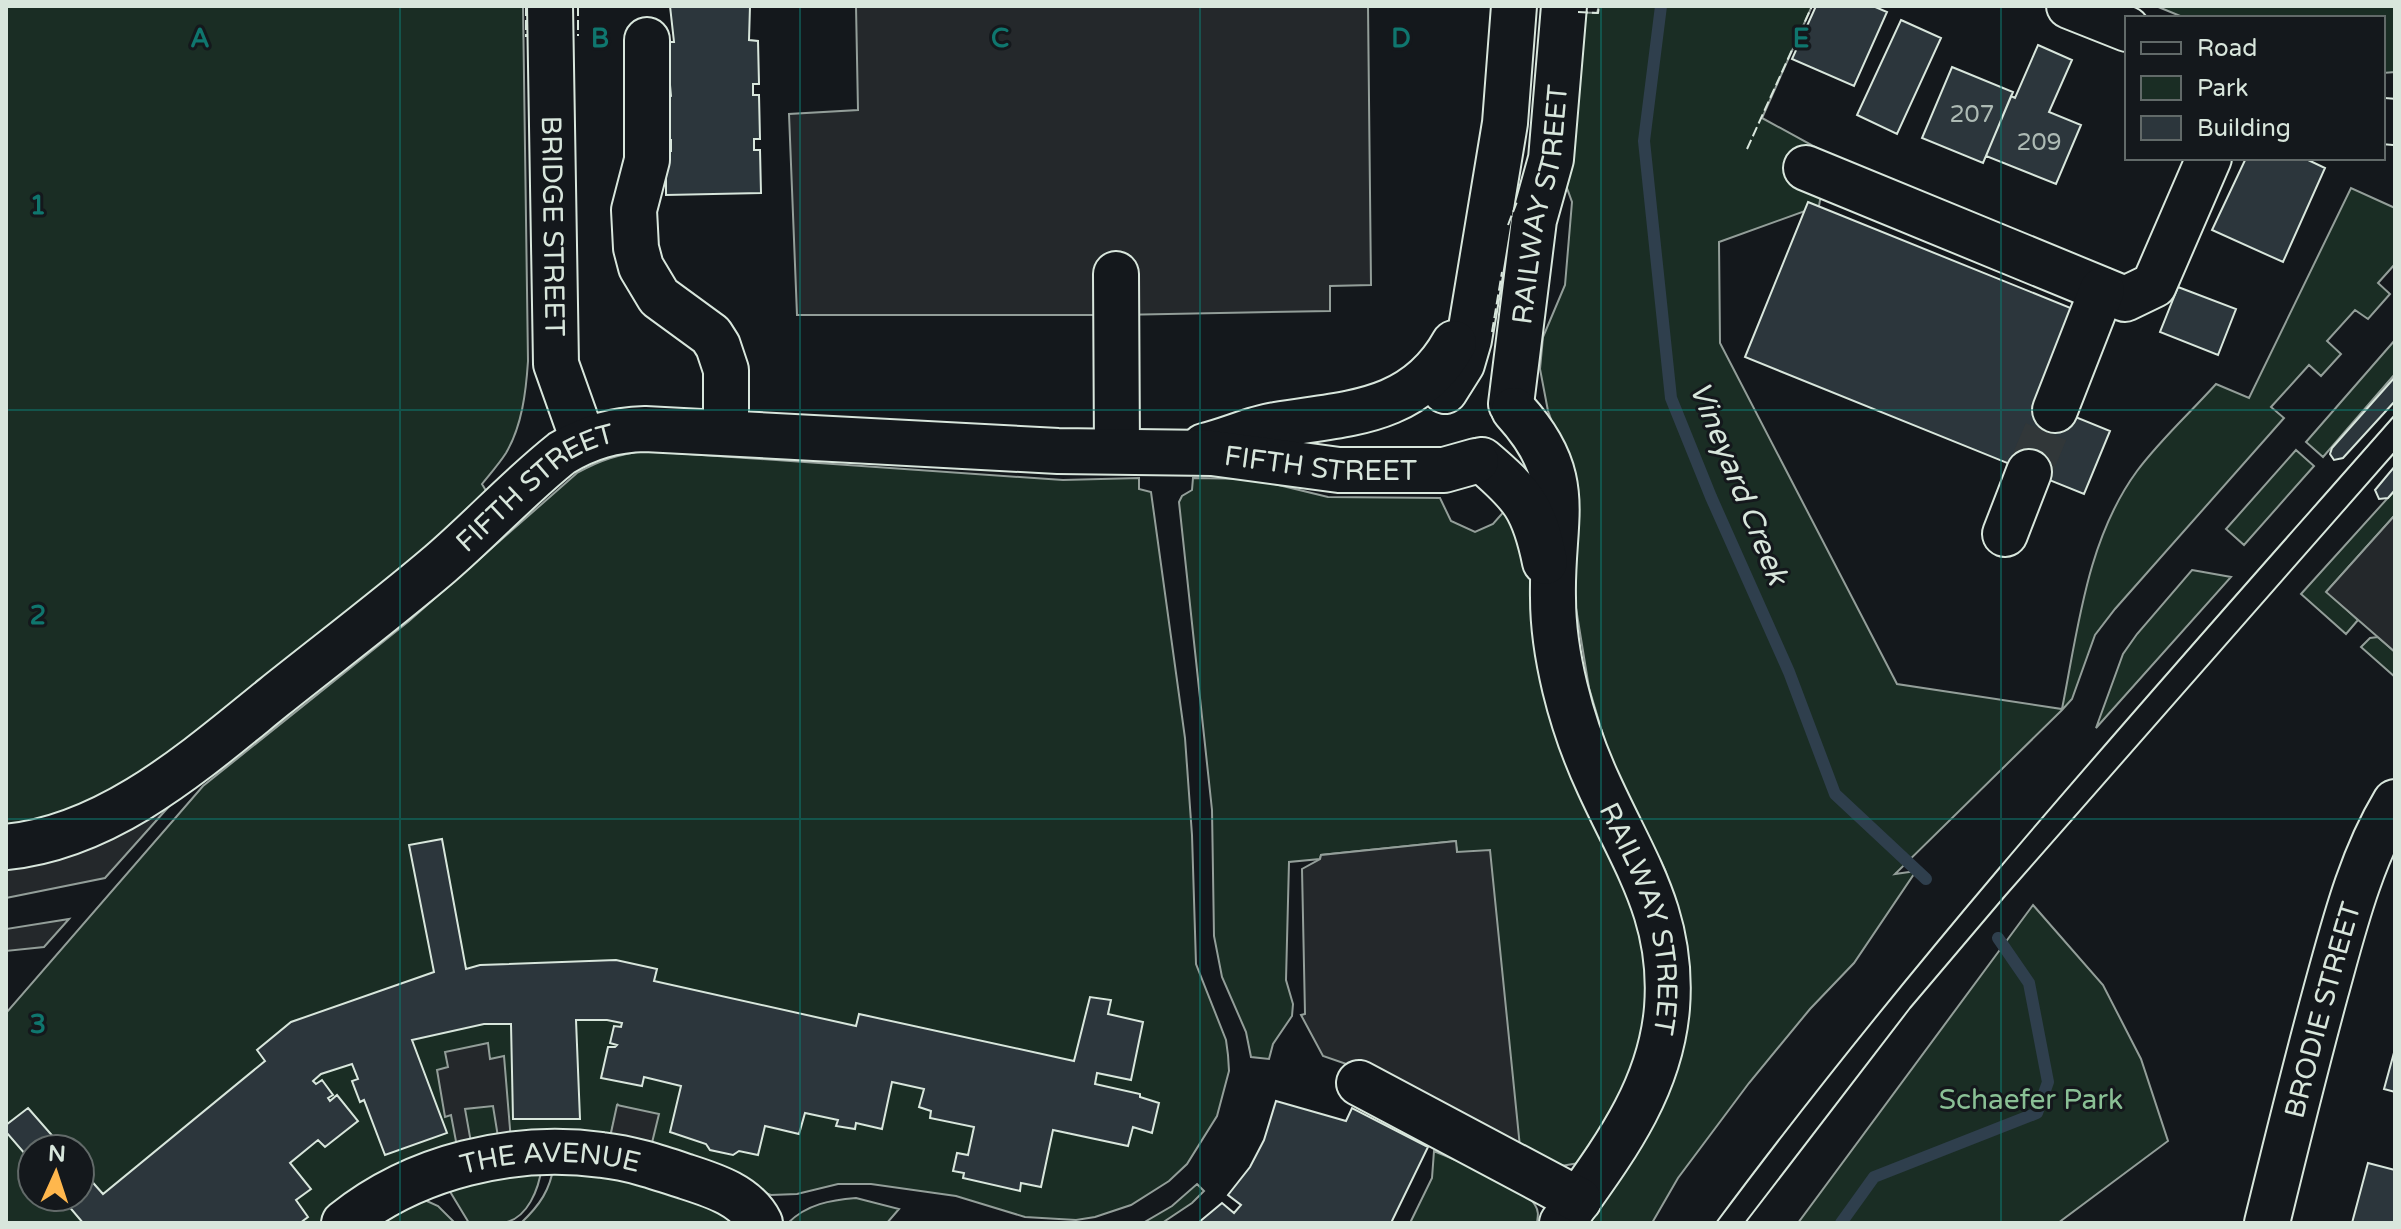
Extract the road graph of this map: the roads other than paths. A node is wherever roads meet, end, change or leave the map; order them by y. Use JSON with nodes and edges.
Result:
{"nodes":[{"id":1,"x":1514,"y":6,"type":"edge"},
{"id":2,"x":1564,"y":6,"type":"edge"},
{"id":3,"x":2069,"y":6,"type":"edge"},
{"id":4,"x":551,"y":21,"type":"edge"},
{"id":5,"x":2125,"y":28,"type":"edge"},
{"id":6,"x":647,"y":40,"type":"dead end"},
{"id":7,"x":2208,"y":160,"type":"edge"},
{"id":8,"x":1806,"y":168,"type":"dead end"},
{"id":9,"x":1116,"y":274,"type":"dead end"},
{"id":10,"x":2102,"y":290,"type":"junction"},
{"id":11,"x":1474,"y":306,"type":"junction"},
{"id":12,"x":1442,"y":395,"type":"junction"},
{"id":13,"x":1512,"y":407,"type":"junction"},
{"id":14,"x":2055,"y":410,"type":"tunnel mouth"},
{"id":15,"x":726,"y":432,"type":"junction"},
{"id":16,"x":583,"y":440,"type":"junction"},
{"id":17,"x":1179,"y":449,"type":"junction"},
{"id":18,"x":1117,"y":451,"type":"junction"},
{"id":19,"x":1479,"y":461,"type":"junction"},
{"id":20,"x":2029,"y":472,"type":"tunnel mouth"},
{"id":21,"x":2005,"y":534,"type":"dead end"},
{"id":22,"x":1552,"y":596,"type":"junction"},
{"id":23,"x":2395,"y":802,"type":"edge"},
{"id":24,"x":6,"y":847,"type":"edge"},
{"id":25,"x":1359,"y":1083,"type":"dead end"},
{"id":26,"x":1570,"y":1211,"type":"edge"},
{"id":27,"x":759,"y":1221,"type":"edge"},
{"id":28,"x":344,"y":1223,"type":"edge"},
{"id":29,"x":2267,"y":1223,"type":"edge"}],
"edges":[{"from":1,"to":11,"type":"street","name":"RAILWAY STREET"},
{"from":2,"to":13,"type":"street","name":"RAILWAY STREET"},
{"from":3,"to":5,"type":"street"},
{"from":4,"to":16,"type":"street","name":"BRIDGE STREET"},
{"from":6,"to":15,"type":"street"},
{"from":7,"to":10,"type":"street"},
{"from":8,"to":10,"type":"street"},
{"from":9,"to":18,"type":"street"},
{"from":10,"to":14,"type":"street"},
{"from":11,"to":12,"type":"street","name":"RAILWAY STREET"},
{"from":11,"to":17,"type":"street"},
{"from":12,"to":13,"type":"street"},
{"from":12,"to":17,"type":"street","name":"FIFTH STREET"},
{"from":12,"to":19,"type":"street"},
{"from":13,"to":19,"type":"street"},
{"from":13,"to":22,"type":"street","name":"RAILWAY STREET"},
{"from":15,"to":16,"type":"street","name":"FIFTH STREET"},
{"from":15,"to":18,"type":"street","name":"FIFTH STREET"},
{"from":16,"to":24,"type":"street","name":"FIFTH STREET"},
{"from":17,"to":18,"type":"street","name":"FIFTH STREET"},
{"from":17,"to":19,"type":"street","name":"FIFTH STREET"},
{"from":19,"to":22,"type":"street","name":"RAILWAY STREET"},
{"from":20,"to":21,"type":"street"},
{"from":22,"to":26,"type":"street","name":"RAILWAY STREET"},
{"from":23,"to":29,"type":"street","name":"BRODIE STREET"},
{"from":25,"to":26,"type":"street"},
{"from":27,"to":28,"type":"street","name":"THE AVENUE"}]}
